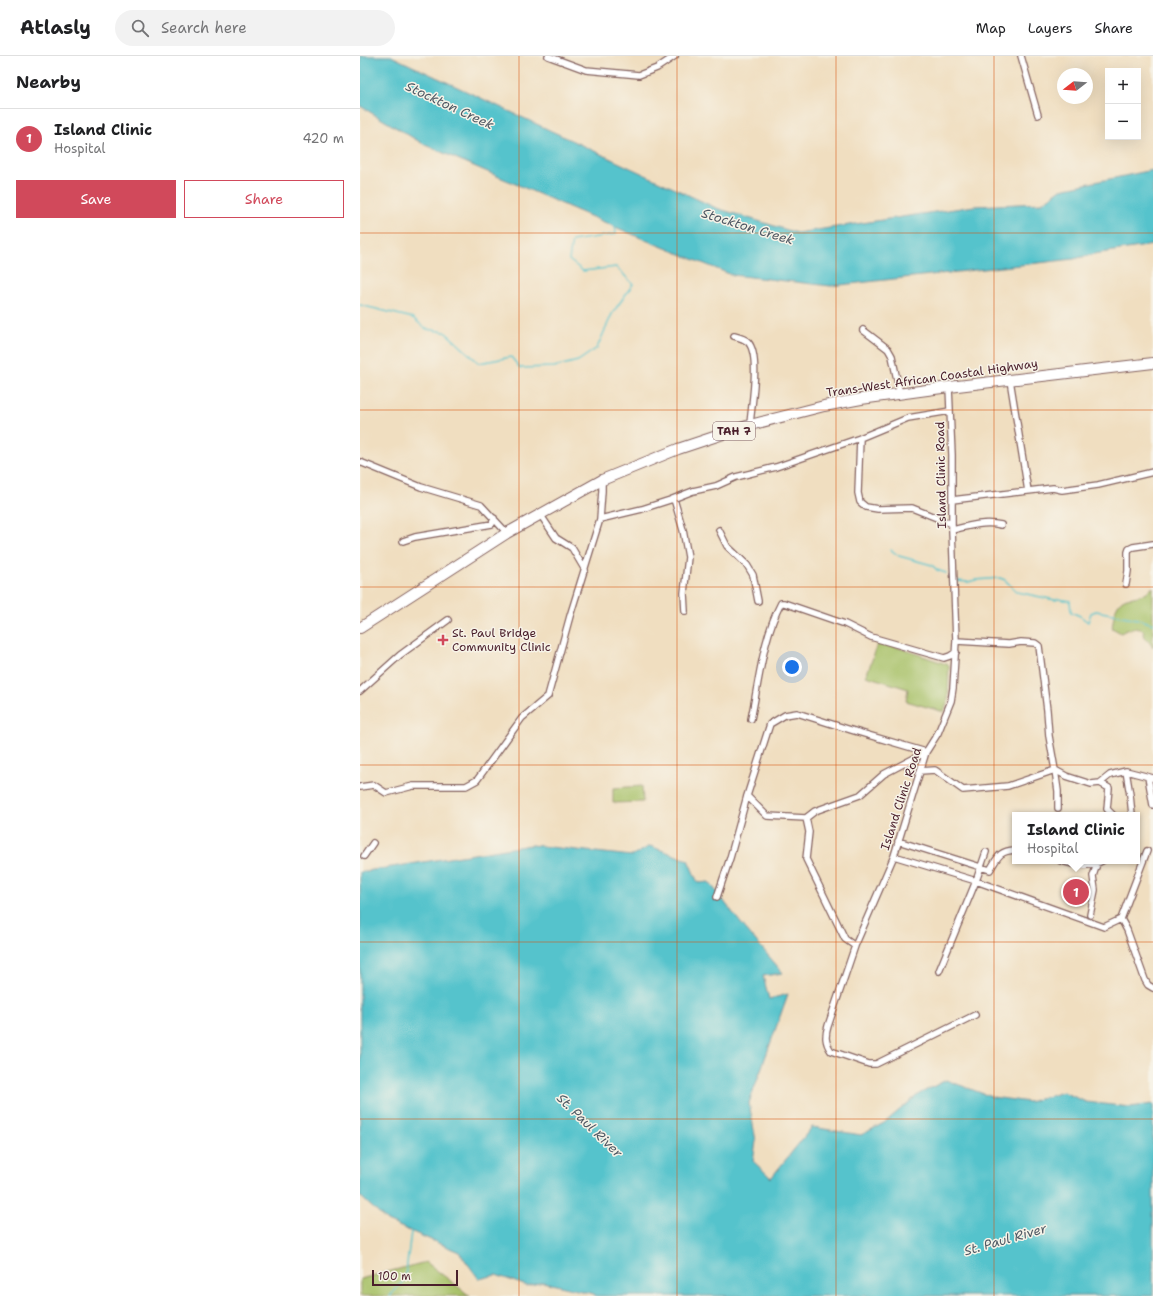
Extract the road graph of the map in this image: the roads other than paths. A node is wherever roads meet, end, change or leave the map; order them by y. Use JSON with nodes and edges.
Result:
{"nodes":[{"id":1,"x":548,"y":56,"type":"edge"},
{"id":2,"x":675,"y":56,"type":"edge"},
{"id":3,"x":1021,"y":56,"type":"edge"},
{"id":4,"x":554,"y":57,"type":"edge"},
{"id":5,"x":1038,"y":115,"type":"dead end"},
{"id":6,"x":863,"y":330,"type":"dead end"},
{"id":7,"x":734,"y":336,"type":"dead end"},
{"id":8,"x":1153,"y":363,"type":"edge"},
{"id":9,"x":1010,"y":380,"type":"junction"},
{"id":10,"x":949,"y":387,"type":"junction"},
{"id":11,"x":900,"y":394,"type":"junction"},
{"id":12,"x":950,"y":411,"type":"junction"},
{"id":13,"x":750,"y":426,"type":"junction"},
{"id":14,"x":860,"y":438,"type":"junction"},
{"id":15,"x":360,"y":462,"type":"edge"},
{"id":16,"x":1153,"y":472,"type":"edge"},
{"id":17,"x":602,"y":480,"type":"junction"},
{"id":18,"x":1028,"y":491,"type":"junction"},
{"id":19,"x":674,"y":499,"type":"junction"},
{"id":20,"x":952,"y":500,"type":"junction"},
{"id":21,"x":540,"y":514,"type":"junction"},
{"id":22,"x":494,"y":518,"type":"junction"},
{"id":23,"x":600,"y":519,"type":"junction"},
{"id":24,"x":1001,"y":525,"type":"dead end"},
{"id":25,"x":952,"y":527,"type":"junction"},
{"id":26,"x":719,"y":530,"type":"dead end"},
{"id":27,"x":507,"y":533,"type":"junction"},
{"id":28,"x":403,"y":541,"type":"dead end"},
{"id":29,"x":1153,"y":544,"type":"edge"},
{"id":30,"x":585,"y":570,"type":"junction"},
{"id":31,"x":1126,"y":584,"type":"dead end"},
{"id":32,"x":758,"y":601,"type":"dead end"},
{"id":33,"x":684,"y":611,"type":"dead end"},
{"id":34,"x":448,"y":620,"type":"dead end"},
{"id":35,"x":360,"y":628,"type":"edge"},
{"id":36,"x":956,"y":641,"type":"junction"},
{"id":37,"x":956,"y":652,"type":"junction"},
{"id":38,"x":360,"y":691,"type":"edge"},
{"id":39,"x":751,"y":719,"type":"dead end"},
{"id":40,"x":926,"y":752,"type":"junction"},
{"id":41,"x":1055,"y":770,"type":"junction"},
{"id":42,"x":920,"y":771,"type":"junction"},
{"id":43,"x":1126,"y":771,"type":"junction"},
{"id":44,"x":1150,"y":777,"type":"edge"},
{"id":45,"x":1100,"y":783,"type":"junction"},
{"id":46,"x":360,"y":787,"type":"edge"},
{"id":47,"x":747,"y":796,"type":"junction"},
{"id":48,"x":1153,"y":805,"type":"edge"},
{"id":49,"x":1058,"y":808,"type":"dead end"},
{"id":50,"x":1110,"y":812,"type":"edge"},
{"id":51,"x":1132,"y":812,"type":"edge"},
{"id":52,"x":806,"y":818,"type":"junction"},
{"id":53,"x":898,"y":841,"type":"junction"},
{"id":54,"x":373,"y":843,"type":"dead end"},
{"id":55,"x":1012,"y":850,"type":"edge"},
{"id":56,"x":1147,"y":851,"type":"dead end"},
{"id":57,"x":986,"y":852,"type":"dead end"},
{"id":58,"x":364,"y":856,"type":"dead end"},
{"id":59,"x":894,"y":856,"type":"junction"},
{"id":60,"x":1078,"y":864,"type":"edge"},
{"id":61,"x":1092,"y":864,"type":"edge"},
{"id":62,"x":1099,"y":864,"type":"edge"},
{"id":63,"x":980,"y":867,"type":"junction"},
{"id":64,"x":976,"y":881,"type":"junction"},
{"id":65,"x":717,"y":897,"type":"dead end"},
{"id":66,"x":1090,"y":915,"type":"dead end"},
{"id":67,"x":1121,"y":919,"type":"junction"},
{"id":68,"x":855,"y":946,"type":"junction"},
{"id":69,"x":939,"y":971,"type":"dead end"},
{"id":70,"x":1153,"y":988,"type":"edge"},
{"id":71,"x":975,"y":1015,"type":"dead end"}],
"edges":[{"from":1,"to":4,"type":"street"},
{"from":2,"to":4,"type":"street"},
{"from":3,"to":5,"type":"street"},
{"from":6,"to":11,"type":"street"},
{"from":7,"to":13,"type":"street"},
{"from":8,"to":9,"type":"highway","name":"Trans-West African Coastal Highway","number":"TAH 7"},
{"from":9,"to":10,"type":"highway","name":"Trans-West African Coastal Highway","number":"TAH 7"},
{"from":9,"to":18,"type":"street"},
{"from":10,"to":11,"type":"highway","name":"Trans-West African Coastal Highway","number":"TAH 7"},
{"from":10,"to":12,"type":"street","name":"Island Clinic Road"},
{"from":11,"to":13,"type":"highway","name":"Trans-West African Coastal Highway","number":"TAH 7"},
{"from":12,"to":14,"type":"street"},
{"from":12,"to":20,"type":"street","name":"Island Clinic Road"},
{"from":13,"to":17,"type":"highway","name":"Trans-West African Coastal Highway","number":"TAH 7"},
{"from":14,"to":19,"type":"street"},
{"from":14,"to":25,"type":"street"},
{"from":15,"to":22,"type":"street"},
{"from":16,"to":18,"type":"street"},
{"from":17,"to":21,"type":"highway","name":"Trans-West African Coastal Highway","number":"TAH 7"},
{"from":17,"to":23,"type":"street"},
{"from":18,"to":20,"type":"street"},
{"from":19,"to":23,"type":"street"},
{"from":19,"to":33,"type":"street"},
{"from":20,"to":25,"type":"street","name":"Island Clinic Road"},
{"from":21,"to":27,"type":"highway","name":"Trans-West African Coastal Highway","number":"TAH 7"},
{"from":21,"to":30,"type":"street"},
{"from":22,"to":27,"type":"street"},
{"from":22,"to":28,"type":"street"},
{"from":23,"to":30,"type":"street"},
{"from":24,"to":25,"type":"street"},
{"from":25,"to":36,"type":"street","name":"Island Clinic Road"},
{"from":26,"to":32,"type":"street"},
{"from":27,"to":35,"type":"highway","name":"Trans-West African Coastal Highway","number":"TAH 7"},
{"from":29,"to":31,"type":"street"},
{"from":30,"to":46,"type":"street"},
{"from":34,"to":38,"type":"street"},
{"from":36,"to":37,"type":"street","name":"Island Clinic Road"},
{"from":36,"to":41,"type":"street"},
{"from":37,"to":39,"type":"street"},
{"from":37,"to":40,"type":"street","name":"Island Clinic Road"},
{"from":40,"to":42,"type":"street","name":"Island Clinic Road"},
{"from":40,"to":47,"type":"street"},
{"from":40,"to":52,"type":"street"},
{"from":41,"to":42,"type":"street"},
{"from":41,"to":45,"type":"street"},
{"from":41,"to":49,"type":"street"},
{"from":42,"to":53,"type":"street","name":"Island Clinic Road"},
{"from":43,"to":44,"type":"street"},
{"from":43,"to":45,"type":"street"},
{"from":43,"to":51,"type":"street"},
{"from":44,"to":48,"type":"street"},
{"from":45,"to":50,"type":"street"},
{"from":47,"to":52,"type":"street"},
{"from":47,"to":65,"type":"street"},
{"from":52,"to":68,"type":"street"},
{"from":53,"to":59,"type":"street","name":"Island Clinic Road"},
{"from":53,"to":63,"type":"street"},
{"from":54,"to":58,"type":"street"},
{"from":55,"to":63,"type":"street"},
{"from":56,"to":67,"type":"street"},
{"from":57,"to":63,"type":"street"},
{"from":59,"to":64,"type":"street"},
{"from":59,"to":68,"type":"street","name":"Island Clinic Road"},
{"from":60,"to":61,"type":"street"},
{"from":62,"to":66,"type":"street"},
{"from":63,"to":64,"type":"street"},
{"from":64,"to":67,"type":"street"},
{"from":64,"to":69,"type":"street"},
{"from":67,"to":70,"type":"street"},
{"from":68,"to":71,"type":"street","name":"Island Clinic Road"}]}
